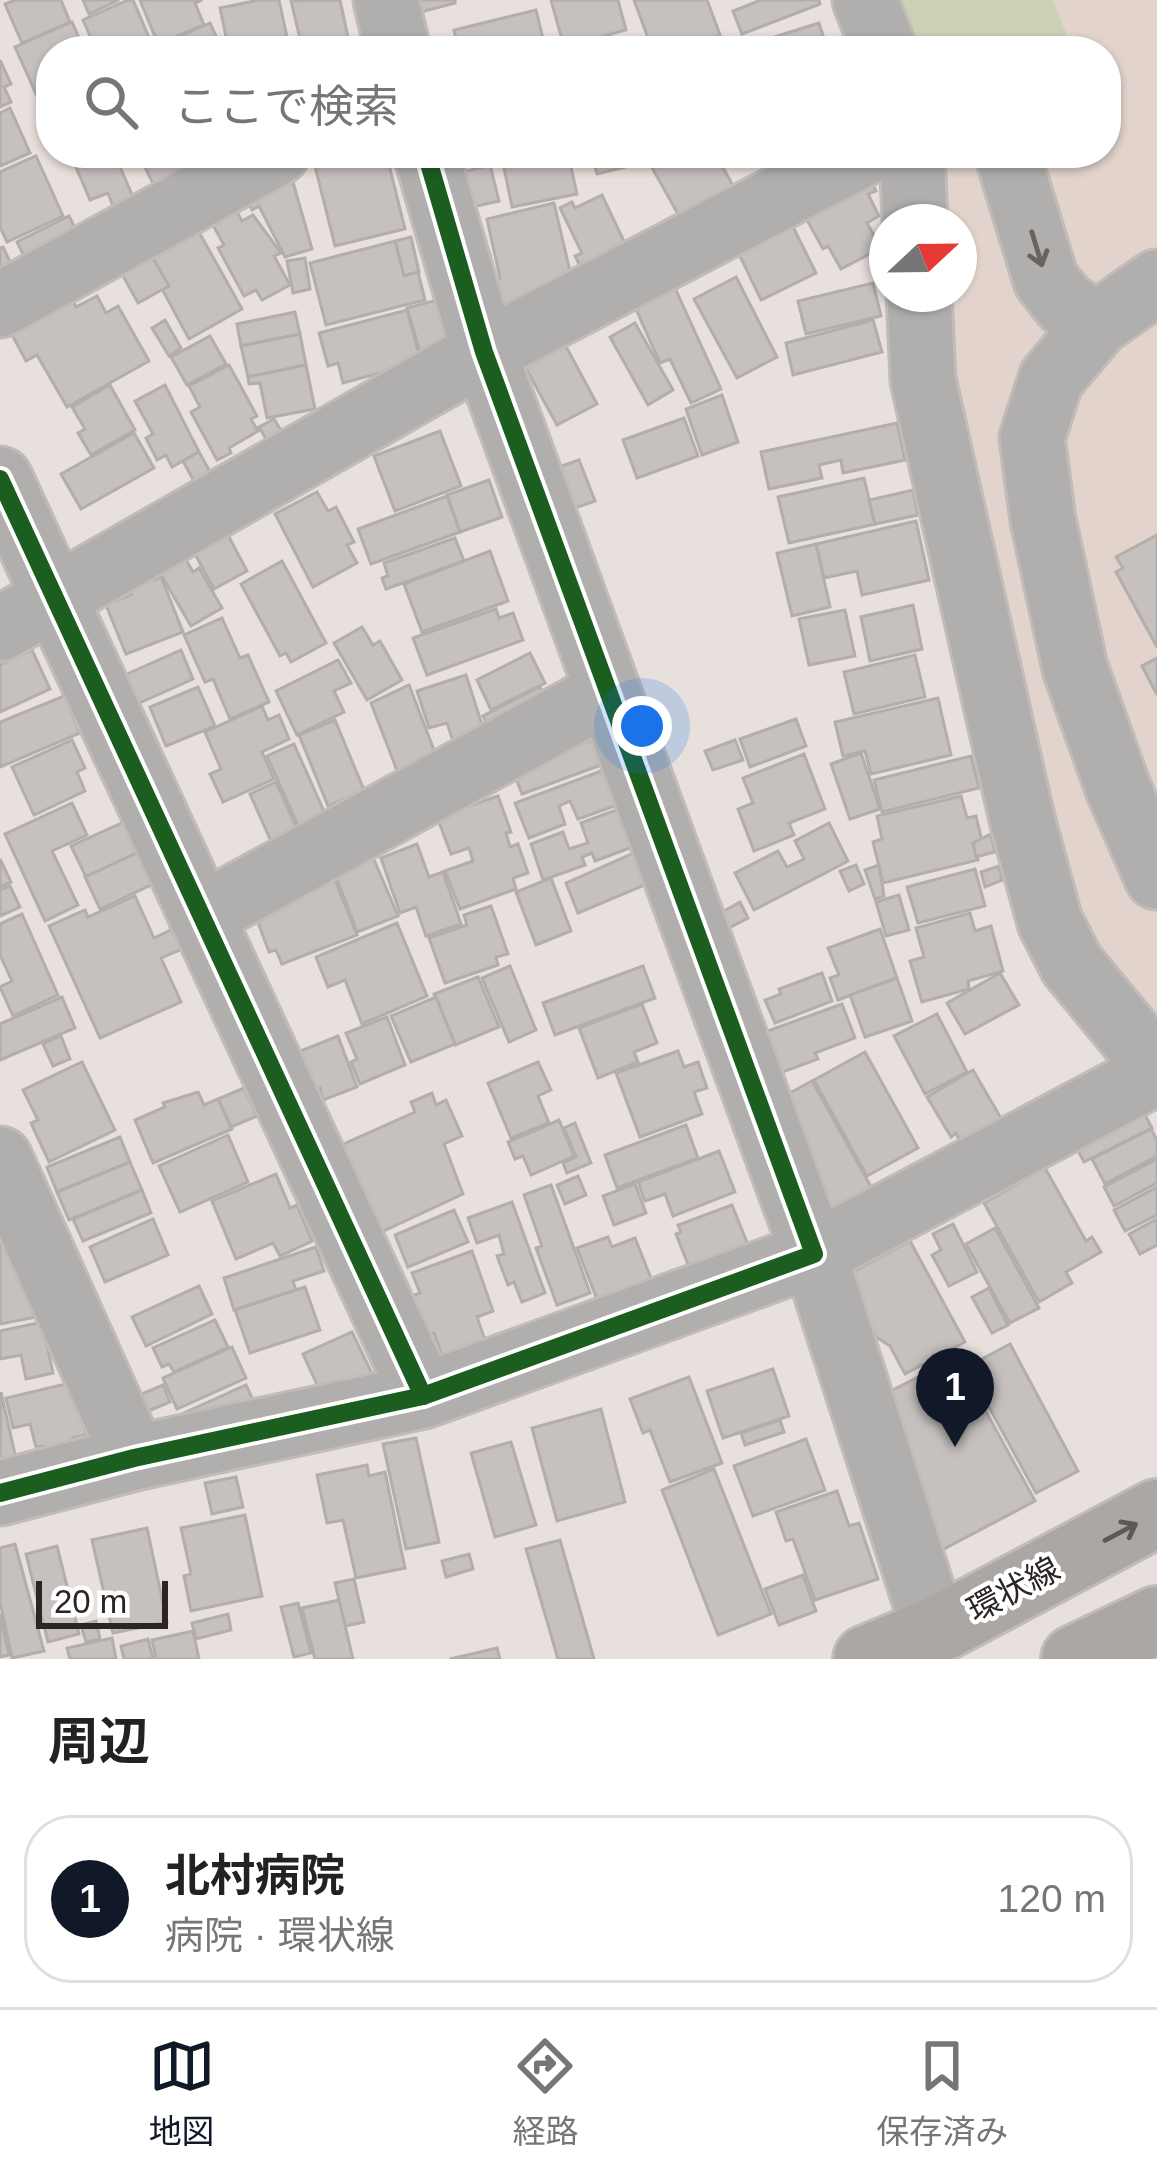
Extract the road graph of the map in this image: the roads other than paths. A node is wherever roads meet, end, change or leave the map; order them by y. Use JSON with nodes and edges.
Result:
{"nodes":[{"id":1,"x":386,"y":0,"type":"edge"},
{"id":2,"x":865,"y":0,"type":"edge"},
{"id":3,"x":394,"y":36,"type":"edge"},
{"id":4,"x":879,"y":36,"type":"edge"},
{"id":5,"x":249,"y":168,"type":"edge"},
{"id":6,"x":430,"y":168,"type":"edge"},
{"id":7,"x":836,"y":168,"type":"edge"},
{"id":8,"x":912,"y":168,"type":"edge"},
{"id":9,"x":1012,"y":168,"type":"edge"},
{"id":10,"x":914,"y":204,"type":"edge"},
{"id":11,"x":1157,"y":282,"type":"edge"},
{"id":12,"x":0,"y":304,"type":"edge"},
{"id":13,"x":920,"y":312,"type":"edge"},
{"id":14,"x":1097,"y":324,"type":"junction"},
{"id":15,"x":484,"y":352,"type":"junction"},
{"id":16,"x":0,"y":479,"type":"edge"},
{"id":17,"x":55,"y":598,"type":"junction"},
{"id":18,"x":0,"y":629,"type":"edge"},
{"id":19,"x":608,"y":692,"type":"junction"},
{"id":20,"x":1157,"y":877,"type":"edge"},
{"id":21,"x":201,"y":916,"type":"junction"},
{"id":22,"x":1157,"y":1070,"type":"edge"},
{"id":23,"x":0,"y":1159,"type":"edge"},
{"id":24,"x":814,"y":1254,"type":"junction"},
{"id":25,"x":422,"y":1396,"type":"junction"},
{"id":26,"x":134,"y":1457,"type":"junction"},
{"id":27,"x":0,"y":1493,"type":"edge"},
{"id":28,"x":1157,"y":1513,"type":"edge"},
{"id":29,"x":1157,"y":1620,"type":"edge"},
{"id":30,"x":935,"y":1631,"type":"junction"},
{"id":31,"x":867,"y":1659,"type":"edge"},
{"id":32,"x":1075,"y":1659,"type":"edge"}],
"edges":[{"from":1,"to":3,"type":"street"},
{"from":2,"to":4,"type":"street"},
{"from":5,"to":12,"type":"street"},
{"from":6,"to":15,"type":"street"},
{"from":7,"to":15,"type":"street"},
{"from":8,"to":10,"type":"street"},
{"from":9,"to":14,"type":"street","one_way":true},
{"from":11,"to":14,"type":"street"},
{"from":13,"to":22,"type":"street"},
{"from":14,"to":20,"type":"street"},
{"from":15,"to":17,"type":"street"},
{"from":15,"to":19,"type":"street"},
{"from":16,"to":17,"type":"street"},
{"from":17,"to":18,"type":"street"},
{"from":17,"to":21,"type":"street"},
{"from":19,"to":21,"type":"street"},
{"from":19,"to":24,"type":"street"},
{"from":21,"to":25,"type":"street"},
{"from":22,"to":24,"type":"street"},
{"from":23,"to":26,"type":"street"},
{"from":24,"to":25,"type":"street"},
{"from":24,"to":30,"type":"street"},
{"from":25,"to":26,"type":"street"},
{"from":26,"to":27,"type":"street"},
{"from":30,"to":28,"type":"main road","name":"環状線","one_way":true},
{"from":29,"to":32,"type":"main road"},
{"from":30,"to":31,"type":"main road","name":"環状線"}]}
